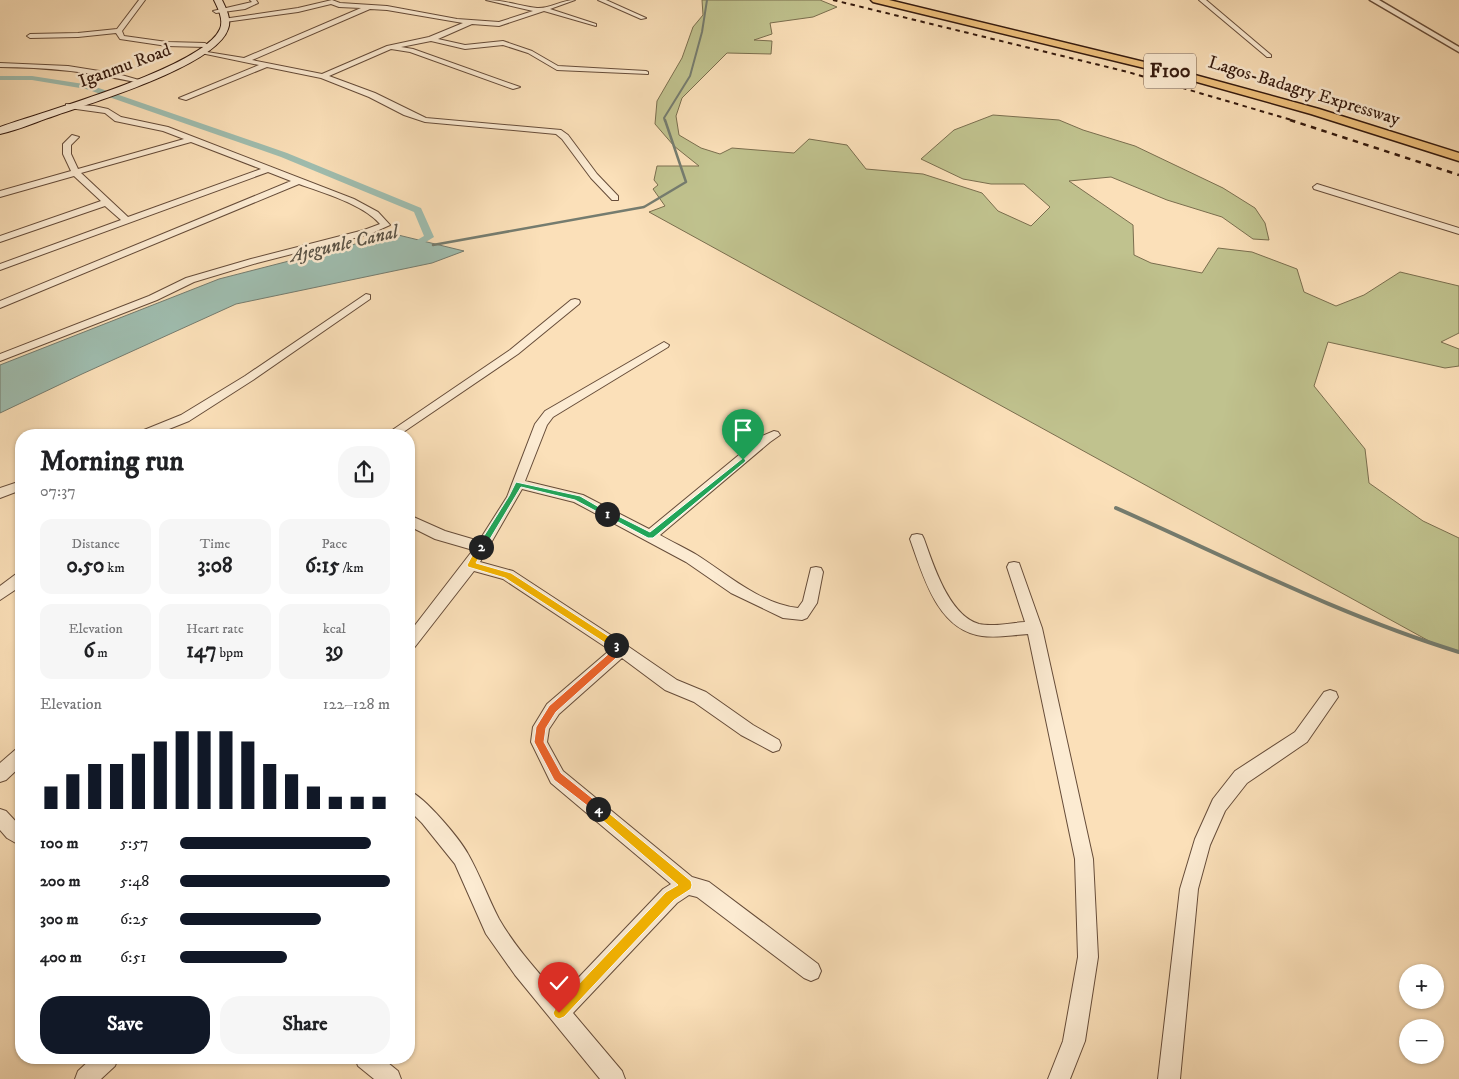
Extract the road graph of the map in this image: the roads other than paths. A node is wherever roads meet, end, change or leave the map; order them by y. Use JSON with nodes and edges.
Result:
{"nodes":[{"id":1,"x":142,"y":0,"type":"edge"},
{"id":2,"x":212,"y":0,"type":"edge"},
{"id":3,"x":218,"y":0,"type":"edge"},
{"id":4,"x":253,"y":0,"type":"edge"},
{"id":5,"x":341,"y":0,"type":"edge"},
{"id":6,"x":489,"y":0,"type":"edge"},
{"id":7,"x":572,"y":0,"type":"edge"},
{"id":8,"x":601,"y":0,"type":"edge"},
{"id":9,"x":876,"y":0,"type":"edge"},
{"id":10,"x":901,"y":0,"type":"edge"},
{"id":11,"x":1202,"y":0,"type":"edge"},
{"id":12,"x":1374,"y":0,"type":"edge"},
{"id":13,"x":1387,"y":0,"type":"edge"},
{"id":14,"x":330,"y":1,"type":"edge"},
{"id":15,"x":503,"y":1,"type":"edge"},
{"id":16,"x":370,"y":6,"type":"junction"},
{"id":17,"x":540,"y":10,"type":"junction"},
{"id":18,"x":221,"y":14,"type":"junction"},
{"id":19,"x":643,"y":18,"type":"dead end"},
{"id":20,"x":469,"y":23,"type":"junction"},
{"id":21,"x":594,"y":24,"type":"dead end"},
{"id":22,"x":119,"y":31,"type":"junction"},
{"id":23,"x":30,"y":36,"type":"dead end"},
{"id":24,"x":431,"y":38,"type":"junction"},
{"id":25,"x":1458,"y":46,"type":"edge"},
{"id":26,"x":389,"y":47,"type":"junction"},
{"id":27,"x":204,"y":49,"type":"junction"},
{"id":28,"x":1269,"y":56,"type":"dead end"},
{"id":29,"x":246,"y":60,"type":"junction"},
{"id":30,"x":0,"y":65,"type":"edge"},
{"id":31,"x":265,"y":65,"type":"junction"},
{"id":32,"x":646,"y":73,"type":"dead end"},
{"id":33,"x":323,"y":76,"type":"junction"},
{"id":34,"x":130,"y":82,"type":"junction"},
{"id":35,"x":516,"y":87,"type":"dead end"},
{"id":36,"x":183,"y":98,"type":"dead end"},
{"id":37,"x":81,"y":100,"type":"junction"},
{"id":38,"x":69,"y":106,"type":"junction"},
{"id":39,"x":0,"y":130,"type":"edge"},
{"id":40,"x":75,"y":137,"type":"dead end"},
{"id":41,"x":1421,"y":138,"type":"junction"},
{"id":42,"x":189,"y":140,"type":"junction"},
{"id":43,"x":1459,"y":145,"type":"edge"},
{"id":44,"x":1459,"y":150,"type":"edge"},
{"id":45,"x":1459,"y":157,"type":"edge"},
{"id":46,"x":266,"y":170,"type":"junction"},
{"id":47,"x":76,"y":172,"type":"junction"},
{"id":48,"x":298,"y":181,"type":"junction"},
{"id":49,"x":1317,"y":187,"type":"dead end"},
{"id":50,"x":0,"y":194,"type":"edge"},
{"id":51,"x":615,"y":198,"type":"dead end"},
{"id":52,"x":107,"y":202,"type":"junction"},
{"id":53,"x":127,"y":222,"type":"junction"},
{"id":54,"x":1459,"y":231,"type":"edge"},
{"id":55,"x":0,"y":239,"type":"edge"},
{"id":56,"x":0,"y":267,"type":"edge"},
{"id":57,"x":366,"y":297,"type":"dead end"},
{"id":58,"x":576,"y":302,"type":"dead end"},
{"id":59,"x":0,"y":305,"type":"edge"},
{"id":60,"x":664,"y":345,"type":"dead end"},
{"id":61,"x":0,"y":358,"type":"edge"},
{"id":62,"x":158,"y":429,"type":"edge"},
{"id":63,"x":400,"y":429,"type":"edge"},
{"id":64,"x":774,"y":435,"type":"dead end"},
{"id":65,"x":518,"y":484,"type":"junction"},
{"id":66,"x":15,"y":488,"type":"edge"},
{"id":67,"x":0,"y":494,"type":"edge"},
{"id":68,"x":415,"y":523,"type":"edge"},
{"id":69,"x":650,"y":536,"type":"junction"},
{"id":70,"x":917,"y":539,"type":"dead end"},
{"id":71,"x":481,"y":547,"type":"junction"},
{"id":72,"x":471,"y":565,"type":"junction"},
{"id":73,"x":1014,"y":567,"type":"dead end"},
{"id":74,"x":816,"y":572,"type":"dead end"},
{"id":75,"x":15,"y":583,"type":"edge"},
{"id":76,"x":0,"y":594,"type":"edge"},
{"id":77,"x":1034,"y":628,"type":"junction"},
{"id":78,"x":415,"y":636,"type":"edge"},
{"id":79,"x":621,"y":649,"type":"junction"},
{"id":80,"x":1330,"y":697,"type":"dead end"},
{"id":81,"x":773,"y":745,"type":"dead end"},
{"id":82,"x":15,"y":760,"type":"edge"},
{"id":83,"x":0,"y":774,"type":"edge"},
{"id":84,"x":415,"y":805,"type":"edge"},
{"id":85,"x":0,"y":817,"type":"edge"},
{"id":86,"x":15,"y":834,"type":"edge"},
{"id":87,"x":687,"y":885,"type":"junction"},
{"id":88,"x":811,"y":971,"type":"dead end"},
{"id":89,"x":559,"y":1013,"type":"junction"},
{"id":90,"x":101,"y":1064,"type":"edge"},
{"id":91,"x":373,"y":1064,"type":"edge"},
{"id":92,"x":86,"y":1079,"type":"edge"},
{"id":93,"x":390,"y":1079,"type":"edge"},
{"id":94,"x":614,"y":1079,"type":"edge"},
{"id":95,"x":1059,"y":1079,"type":"edge"},
{"id":96,"x":1169,"y":1079,"type":"edge"}],
"edges":[{"from":1,"to":22,"type":"street"},
{"from":2,"to":18,"type":"main road"},
{"from":3,"to":18,"type":"main road"},
{"from":4,"to":18,"type":"street"},
{"from":5,"to":14,"type":"street"},
{"from":6,"to":15,"type":"street"},
{"from":7,"to":17,"type":"street"},
{"from":8,"to":19,"type":"street"},
{"from":9,"to":45,"type":"highway","name":"Lagos-Badagry Expressway","number":"F100"},
{"from":10,"to":41,"type":"highway","name":"Lagos-Badagry Expressway","number":"F100"},
{"from":11,"to":28,"type":"street"},
{"from":12,"to":25,"type":"street"},
{"from":13,"to":25,"type":"street"},
{"from":14,"to":16,"type":"street"},
{"from":14,"to":18,"type":"street"},
{"from":15,"to":17,"type":"street"},
{"from":16,"to":20,"type":"street"},
{"from":16,"to":29,"type":"street"},
{"from":17,"to":20,"type":"street"},
{"from":17,"to":21,"type":"street"},
{"from":18,"to":27,"type":"main road","name":"Iganmu Road"},
{"from":20,"to":24,"type":"street"},
{"from":22,"to":23,"type":"street"},
{"from":22,"to":27,"type":"street"},
{"from":24,"to":26,"type":"street"},
{"from":24,"to":32,"type":"street"},
{"from":26,"to":33,"type":"street"},
{"from":26,"to":35,"type":"street"},
{"from":27,"to":29,"type":"street"},
{"from":27,"to":34,"type":"main road","name":"Iganmu Road"},
{"from":29,"to":31,"type":"street"},
{"from":30,"to":34,"type":"street"},
{"from":31,"to":33,"type":"street"},
{"from":31,"to":36,"type":"street"},
{"from":33,"to":51,"type":"street"},
{"from":34,"to":37,"type":"main road","name":"Iganmu Road"},
{"from":37,"to":38,"type":"main road","name":"Iganmu Road"},
{"from":37,"to":39,"type":"main road","name":"Iganmu Road"},
{"from":38,"to":39,"type":"main road","name":"Iganmu Road"},
{"from":38,"to":42,"type":"street"},
{"from":40,"to":47,"type":"street"},
{"from":41,"to":43,"type":"highway"},
{"from":41,"to":44,"type":"highway","name":"Lagos-Badagry Expressway","number":"F100"},
{"from":42,"to":46,"type":"street"},
{"from":42,"to":47,"type":"street"},
{"from":46,"to":48,"type":"street"},
{"from":46,"to":53,"type":"street"},
{"from":47,"to":50,"type":"street"},
{"from":47,"to":52,"type":"street"},
{"from":48,"to":59,"type":"street"},
{"from":48,"to":61,"type":"street"},
{"from":49,"to":54,"type":"street"},
{"from":52,"to":53,"type":"street"},
{"from":52,"to":55,"type":"street"},
{"from":53,"to":56,"type":"street"},
{"from":57,"to":62,"type":"street"},
{"from":58,"to":63,"type":"street"},
{"from":60,"to":65,"type":"street"},
{"from":64,"to":69,"type":"street"},
{"from":65,"to":69,"type":"street"},
{"from":65,"to":71,"type":"street"},
{"from":66,"to":67,"type":"street"},
{"from":68,"to":71,"type":"street"},
{"from":69,"to":74,"type":"street"},
{"from":70,"to":77,"type":"street"},
{"from":71,"to":72,"type":"street"},
{"from":72,"to":78,"type":"street"},
{"from":72,"to":79,"type":"street"},
{"from":73,"to":77,"type":"street"},
{"from":75,"to":76,"type":"street"},
{"from":77,"to":95,"type":"street"},
{"from":79,"to":81,"type":"street"},
{"from":79,"to":87,"type":"street"},
{"from":80,"to":96,"type":"street"},
{"from":82,"to":83,"type":"street"},
{"from":84,"to":89,"type":"street"},
{"from":85,"to":86,"type":"street"},
{"from":87,"to":88,"type":"street"},
{"from":87,"to":89,"type":"street"},
{"from":89,"to":94,"type":"street"},
{"from":90,"to":92,"type":"street"},
{"from":91,"to":93,"type":"street"}]}
